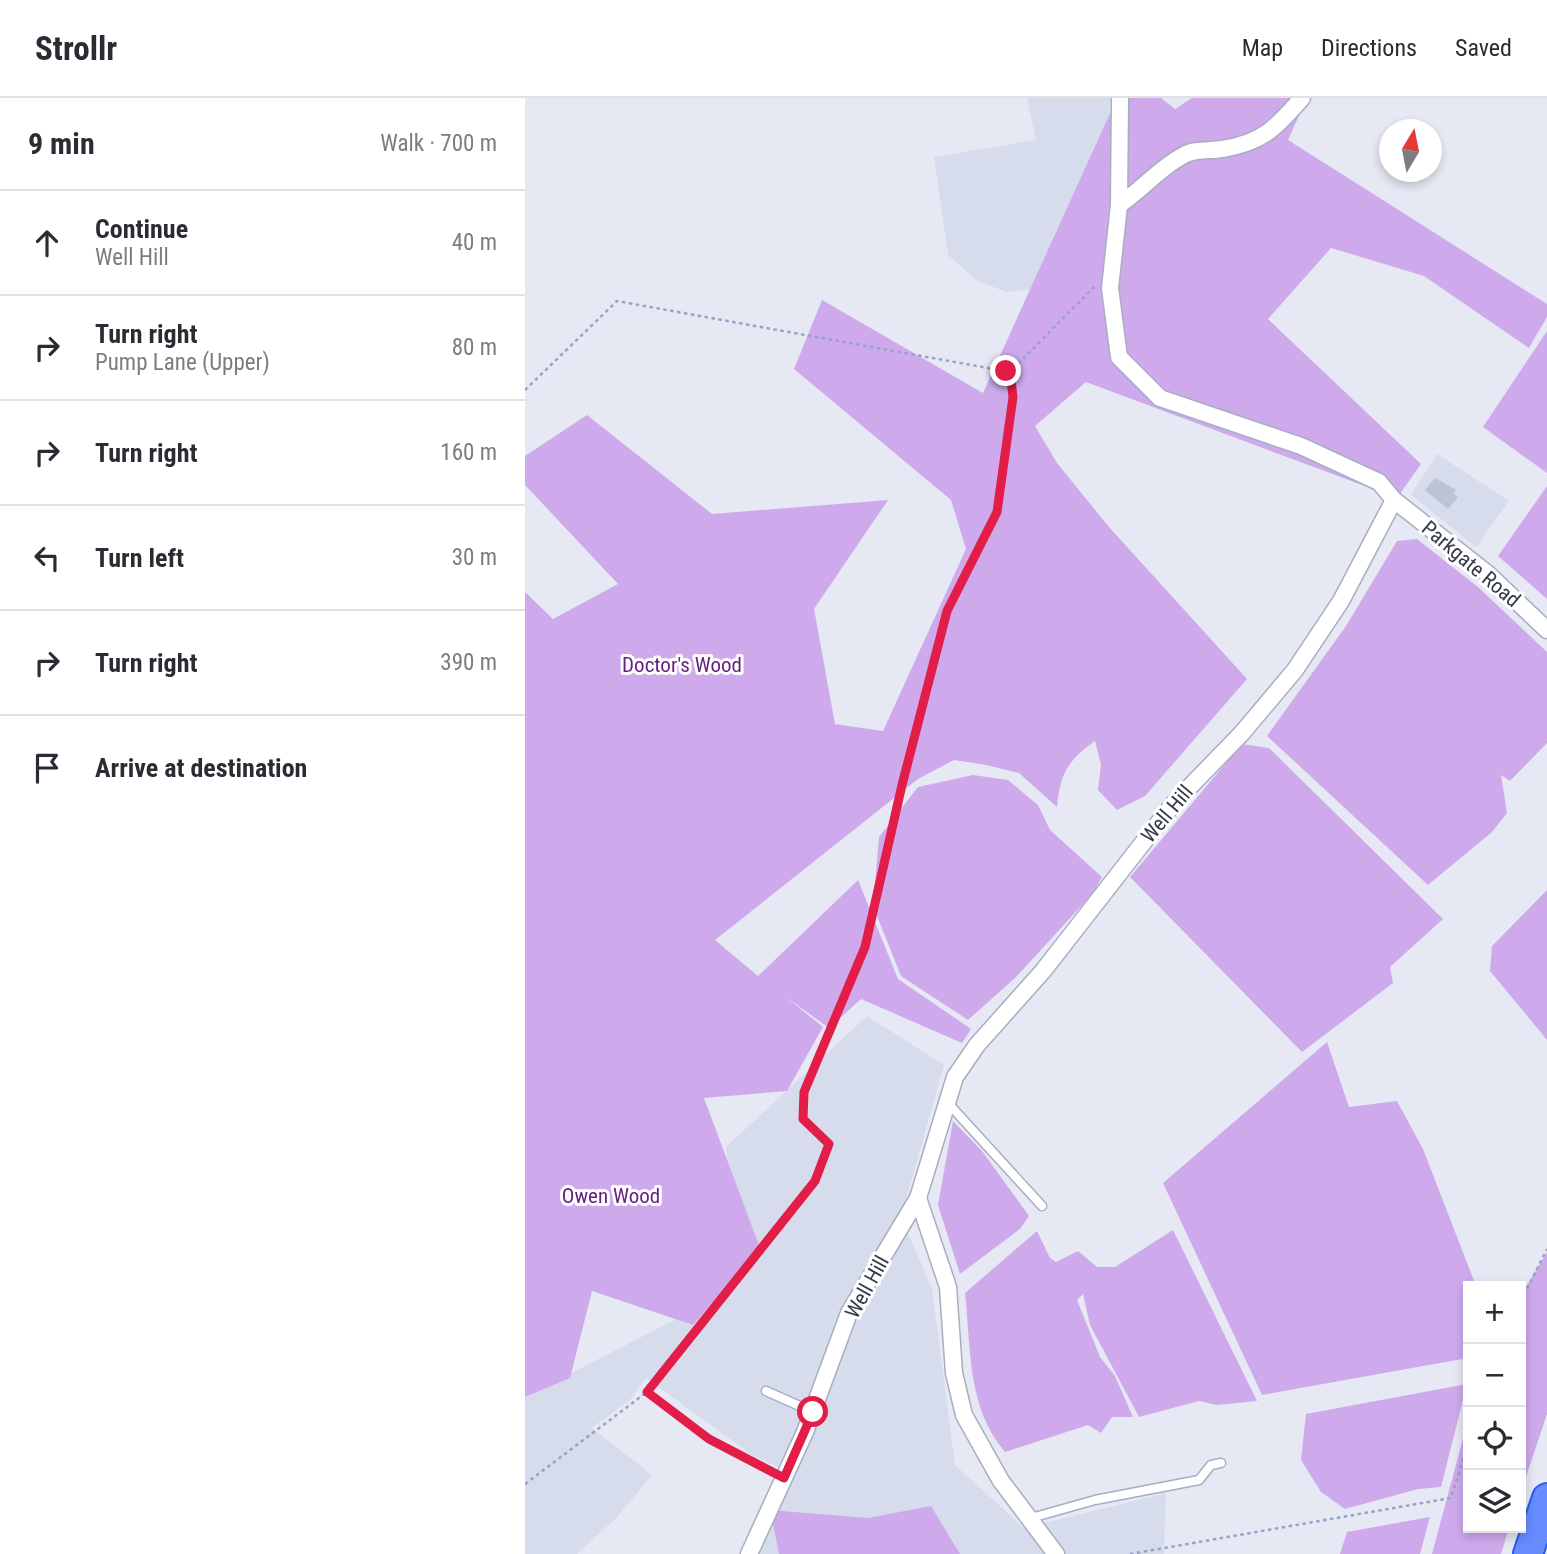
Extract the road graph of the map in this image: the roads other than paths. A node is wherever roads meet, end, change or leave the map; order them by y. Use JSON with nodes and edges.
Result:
{"nodes":[{"id":1,"x":1120,"y":98,"type":"edge"},
{"id":2,"x":1302,"y":98,"type":"edge"},
{"id":3,"x":1119,"y":205,"type":"junction"},
{"id":4,"x":1394,"y":500,"type":"junction"},
{"id":5,"x":1547,"y":630,"type":"edge"},
{"id":6,"x":947,"y":1102,"type":"junction"},
{"id":7,"x":918,"y":1198,"type":"junction"},
{"id":8,"x":1042,"y":1206,"type":"dead end"},
{"id":9,"x":766,"y":1391,"type":"dead end"},
{"id":10,"x":813,"y":1412,"type":"junction"},
{"id":11,"x":1221,"y":1463,"type":"dead end"},
{"id":12,"x":1547,"y":1498,"type":"edge"},
{"id":13,"x":1031,"y":1518,"type":"junction"},
{"id":14,"x":749,"y":1554,"type":"edge"},
{"id":15,"x":1056,"y":1554,"type":"edge"},
{"id":16,"x":1528,"y":1554,"type":"edge"}],
"edges":[{"from":1,"to":3,"type":"street"},
{"from":2,"to":3,"type":"street"},
{"from":3,"to":4,"type":"street"},
{"from":4,"to":5,"type":"street","name":"Parkgate Road"},
{"from":4,"to":6,"type":"street","name":"Well Hill"},
{"from":6,"to":7,"type":"street","name":"Well Hill"},
{"from":6,"to":8,"type":"lane"},
{"from":7,"to":10,"type":"street","name":"Well Hill"},
{"from":7,"to":13,"type":"street"},
{"from":9,"to":10,"type":"lane"},
{"from":10,"to":14,"type":"street","name":"Well Hill"},
{"from":11,"to":13,"type":"lane"},
{"from":12,"to":16,"type":"highway"},
{"from":13,"to":15,"type":"street"}]}
